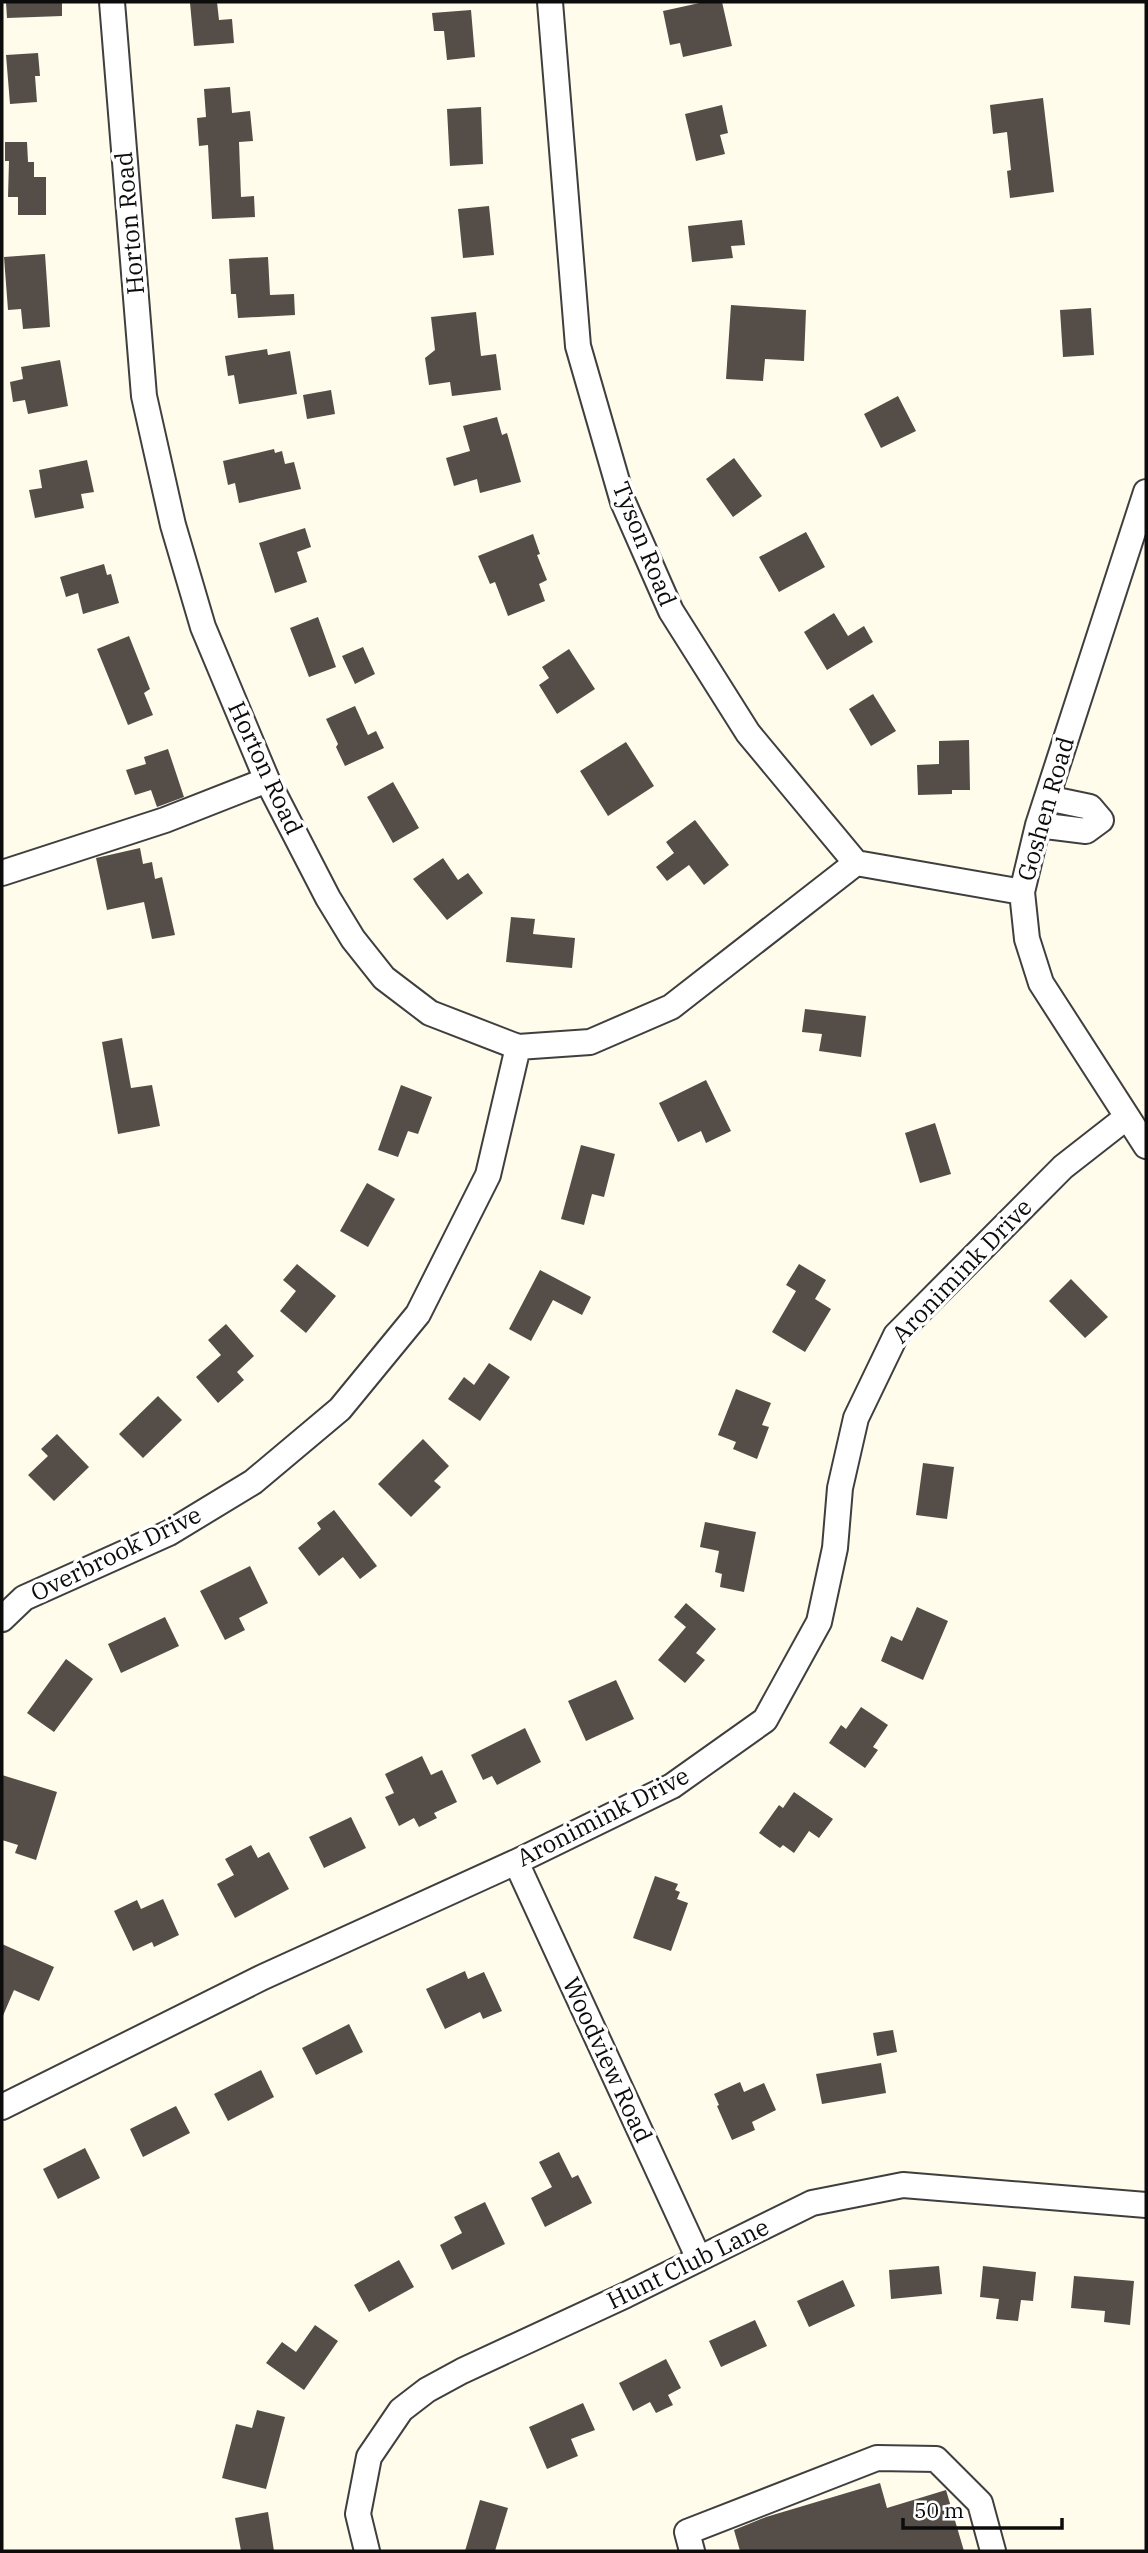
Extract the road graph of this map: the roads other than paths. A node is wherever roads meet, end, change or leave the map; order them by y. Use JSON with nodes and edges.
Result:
{"nodes":[{"id":1,"x":111,"y":2,"type":"edge"},
{"id":2,"x":550,"y":2,"type":"edge"},
{"id":3,"x":1146,"y":492,"type":"edge"},
{"id":4,"x":1137,"y":549,"type":"edge"},
{"id":5,"x":267,"y":780,"type":"junction"},
{"id":6,"x":1047,"y":798,"type":"junction"},
{"id":7,"x":1038,"y":825,"type":"junction"},
{"id":8,"x":856,"y":863,"type":"junction"},
{"id":9,"x":2,"y":873,"type":"edge"},
{"id":10,"x":1021,"y":892,"type":"junction"},
{"id":11,"x":519,"y":1047,"type":"junction"},
{"id":12,"x":1128,"y":1117,"type":"junction"},
{"id":13,"x":1146,"y":1146,"type":"edge"},
{"id":14,"x":2,"y":1619,"type":"edge"},
{"id":15,"x":516,"y":1862,"type":"junction"},
{"id":16,"x":2,"y":2107,"type":"edge"},
{"id":17,"x":1146,"y":2206,"type":"edge"},
{"id":18,"x":699,"y":2259,"type":"junction"},
{"id":19,"x":368,"y":2551,"type":"edge"},
{"id":20,"x":692,"y":2551,"type":"edge"},
{"id":21,"x":993,"y":2551,"type":"edge"}],
"edges":[{"from":1,"to":5,"type":"street","name":"Horton Road"},
{"from":2,"to":8,"type":"street","name":"Tyson Road"},
{"from":3,"to":4,"type":"street","name":"Goshen Road"},
{"from":4,"to":6,"type":"street","name":"Goshen Road"},
{"from":5,"to":9,"type":"street"},
{"from":5,"to":11,"type":"street","name":"Horton Road"},
{"from":6,"to":7,"type":"street","name":"Goshen Road"},
{"from":6,"to":7,"type":"street"},
{"from":7,"to":10,"type":"street","name":"Goshen Road"},
{"from":8,"to":10,"type":"street"},
{"from":8,"to":11,"type":"street","name":"Horton Road"},
{"from":10,"to":12,"type":"street","name":"Goshen Road"},
{"from":11,"to":14,"type":"street","name":"Overbrook Drive"},
{"from":12,"to":13,"type":"street","name":"Goshen Road"},
{"from":12,"to":15,"type":"street","name":"Aronimink Drive"},
{"from":15,"to":16,"type":"street","name":"Aronimink Drive"},
{"from":15,"to":18,"type":"street","name":"Woodview Road"},
{"from":17,"to":18,"type":"street","name":"Hunt Club Lane"},
{"from":18,"to":19,"type":"street","name":"Hunt Club Lane"},
{"from":20,"to":21,"type":"street"}]}
